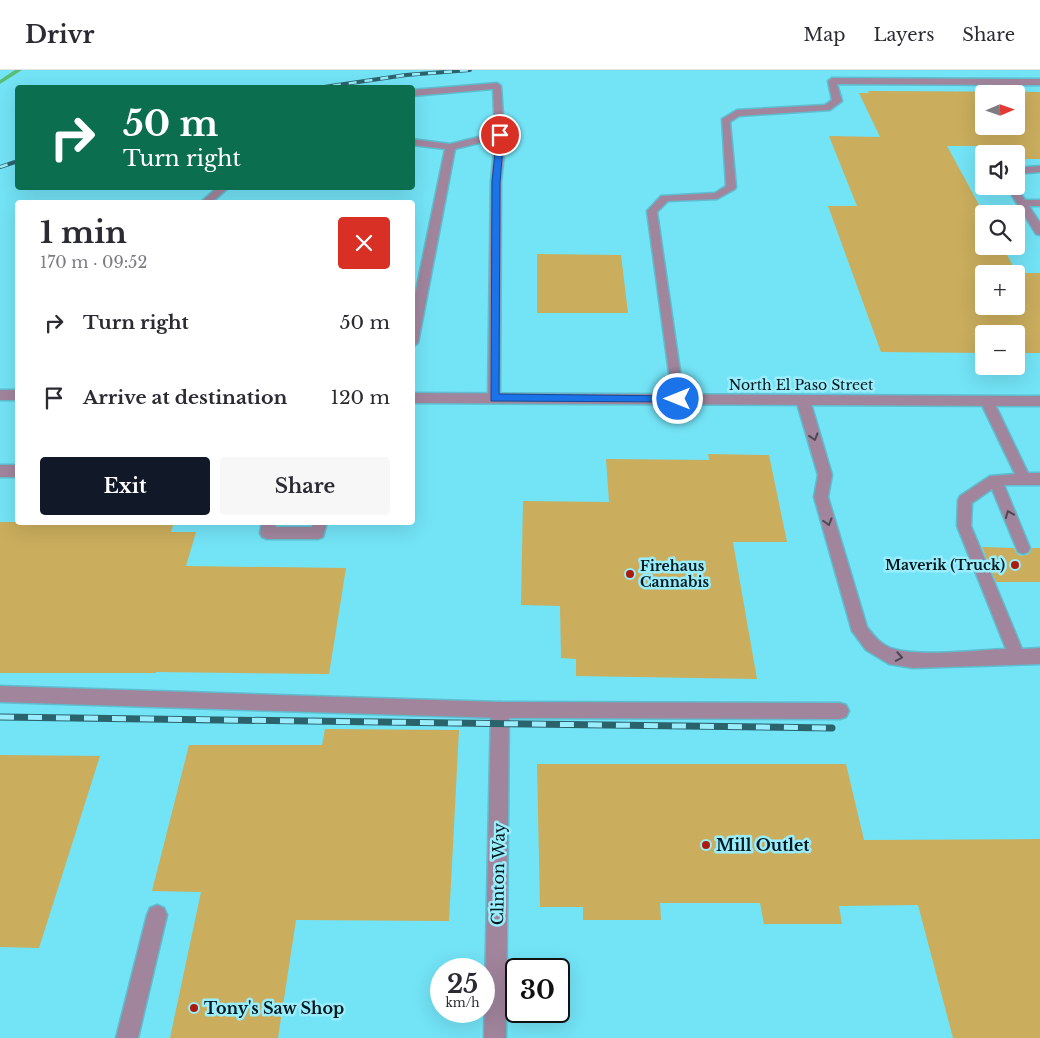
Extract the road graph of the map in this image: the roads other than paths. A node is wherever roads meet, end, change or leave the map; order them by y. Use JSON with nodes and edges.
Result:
{"nodes":[{"id":1,"x":1040,"y":82,"type":"edge"},
{"id":2,"x":415,"y":93,"type":"edge"},
{"id":3,"x":500,"y":135,"type":"junction"},
{"id":4,"x":415,"y":142,"type":"edge"},
{"id":5,"x":450,"y":147,"type":"junction"},
{"id":6,"x":1040,"y":169,"type":"edge"},
{"id":7,"x":1025,"y":170,"type":"edge"},
{"id":8,"x":221,"y":190,"type":"edge"},
{"id":9,"x":1016,"y":195,"type":"edge"},
{"id":10,"x":208,"y":200,"type":"edge"},
{"id":11,"x":1021,"y":203,"type":"junction"},
{"id":12,"x":1040,"y":203,"type":"edge"},
{"id":13,"x":1040,"y":232,"type":"edge"},
{"id":14,"x":415,"y":327,"type":"edge"},
{"id":15,"x":0,"y":395,"type":"edge"},
{"id":16,"x":15,"y":395,"type":"edge"},
{"id":17,"x":415,"y":398,"type":"edge"},
{"id":18,"x":494,"y":398,"type":"junction"},
{"id":19,"x":678,"y":399,"type":"junction"},
{"id":20,"x":803,"y":400,"type":"junction"},
{"id":21,"x":987,"y":401,"type":"junction"},
{"id":22,"x":1040,"y":401,"type":"edge"},
{"id":23,"x":0,"y":471,"type":"edge"},
{"id":24,"x":15,"y":471,"type":"edge"},
{"id":25,"x":1024,"y":479,"type":"junction"},
{"id":26,"x":1040,"y":479,"type":"edge"},
{"id":27,"x":995,"y":480,"type":"junction"},
{"id":28,"x":268,"y":525,"type":"edge"},
{"id":29,"x":319,"y":525,"type":"edge"},
{"id":30,"x":1023,"y":548,"type":"dead end"},
{"id":31,"x":1017,"y":656,"type":"junction"},
{"id":32,"x":1040,"y":656,"type":"edge"},
{"id":33,"x":0,"y":694,"type":"edge"},
{"id":34,"x":500,"y":710,"type":"junction"},
{"id":35,"x":840,"y":711,"type":"dead end"},
{"id":36,"x":157,"y":915,"type":"dead end"},
{"id":37,"x":127,"y":1038,"type":"edge"},
{"id":38,"x":495,"y":1038,"type":"edge"}],
"edges":[{"from":1,"to":19,"type":"street"},
{"from":2,"to":3,"type":"street"},
{"from":3,"to":5,"type":"street"},
{"from":3,"to":18,"type":"street"},
{"from":4,"to":5,"type":"street"},
{"from":5,"to":14,"type":"street"},
{"from":6,"to":7,"type":"street"},
{"from":8,"to":10,"type":"street"},
{"from":9,"to":11,"type":"street"},
{"from":11,"to":12,"type":"street"},
{"from":11,"to":13,"type":"street"},
{"from":15,"to":16,"type":"street"},
{"from":17,"to":18,"type":"street","name":"North El Paso Street"},
{"from":18,"to":19,"type":"street","name":"North El Paso Street"},
{"from":19,"to":20,"type":"street","name":"North El Paso Street"},
{"from":20,"to":21,"type":"street","name":"North El Paso Street"},
{"from":20,"to":31,"type":"street","one_way":true},
{"from":21,"to":22,"type":"street","name":"North El Paso Street"},
{"from":21,"to":25,"type":"street"},
{"from":23,"to":24,"type":"street"},
{"from":25,"to":26,"type":"street"},
{"from":25,"to":27,"type":"street"},
{"from":30,"to":27,"type":"street","one_way":true},
{"from":27,"to":31,"type":"street"},
{"from":28,"to":29,"type":"street"},
{"from":31,"to":32,"type":"street"},
{"from":33,"to":34,"type":"street"},
{"from":34,"to":35,"type":"street"},
{"from":34,"to":38,"type":"street","name":"Clinton Way"},
{"from":36,"to":37,"type":"street"}]}
